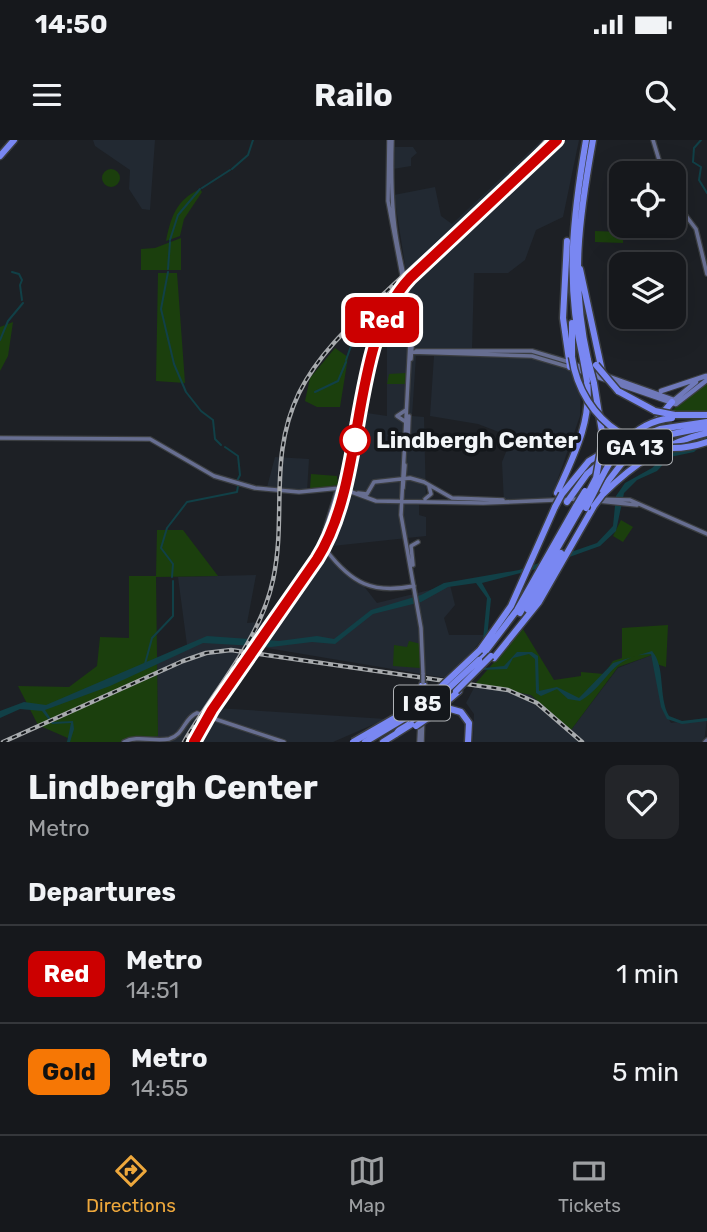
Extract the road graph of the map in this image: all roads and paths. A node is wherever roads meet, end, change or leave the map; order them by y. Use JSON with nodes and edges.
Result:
{"nodes":[{"id":1,"x":14,"y":140,"type":"edge"},
{"id":2,"x":390,"y":140,"type":"edge"},
{"id":3,"x":586,"y":140,"type":"edge"},
{"id":4,"x":593,"y":140,"type":"edge"},
{"id":5,"x":653,"y":140,"type":"edge"},
{"id":6,"x":0,"y":156,"type":"edge"},
{"id":7,"x":659,"y":161,"type":"edge"},
{"id":8,"x":587,"y":168,"type":"junction"},
{"id":9,"x":573,"y":212,"type":"junction"},
{"id":10,"x":686,"y":216,"type":"edge"},
{"id":11,"x":707,"y":274,"type":"edge"},
{"id":12,"x":572,"y":300,"type":"junction"},
{"id":13,"x":582,"y":329,"type":"junction"},
{"id":14,"x":412,"y":352,"type":"junction"},
{"id":15,"x":585,"y":359,"type":"junction"},
{"id":16,"x":561,"y":360,"type":"joint"},
{"id":17,"x":570,"y":360,"type":"junction"},
{"id":18,"x":598,"y":370,"type":"junction"},
{"id":19,"x":707,"y":377,"type":"edge"},
{"id":20,"x":590,"y":382,"type":"junction"},
{"id":21,"x":652,"y":390,"type":"junction"},
{"id":22,"x":662,"y":398,"type":"junction"},
{"id":23,"x":675,"y":402,"type":"junction"},
{"id":24,"x":407,"y":408,"type":"junction"},
{"id":25,"x":664,"y":411,"type":"junction"},
{"id":26,"x":704,"y":415,"type":"edge"},
{"id":27,"x":674,"y":416,"type":"junction"},
{"id":28,"x":406,"y":422,"type":"junction"},
{"id":29,"x":707,"y":422,"type":"edge"},
{"id":30,"x":707,"y":427,"type":"edge"},
{"id":31,"x":660,"y":429,"type":"junction"},
{"id":32,"x":707,"y":433,"type":"edge"},
{"id":33,"x":0,"y":438,"type":"edge"},
{"id":34,"x":652,"y":438,"type":"junction"},
{"id":35,"x":707,"y":442,"type":"edge"},
{"id":36,"x":624,"y":446,"type":"junction"},
{"id":37,"x":402,"y":471,"type":"junction"},
{"id":38,"x":392,"y":478,"type":"junction"},
{"id":39,"x":403,"y":478,"type":"junction"},
{"id":40,"x":377,"y":481,"type":"junction"},
{"id":41,"x":424,"y":482,"type":"junction"},
{"id":42,"x":342,"y":489,"type":"junction"},
{"id":43,"x":576,"y":492,"type":"junction"},
{"id":44,"x":358,"y":493,"type":"junction"},
{"id":45,"x":600,"y":494,"type":"junction"},
{"id":46,"x":371,"y":495,"type":"junction"},
{"id":47,"x":566,"y":498,"type":"junction"},
{"id":48,"x":401,"y":500,"type":"junction"},
{"id":49,"x":420,"y":500,"type":"junction"},
{"id":50,"x":504,"y":500,"type":"junction"},
{"id":51,"x":611,"y":500,"type":"junction"},
{"id":52,"x":373,"y":501,"type":"junction"},
{"id":53,"x":585,"y":505,"type":"junction"},
{"id":54,"x":707,"y":534,"type":"edge"},
{"id":55,"x":408,"y":542,"type":"junction"},
{"id":56,"x":562,"y":549,"type":"junction"},
{"id":57,"x":413,"y":565,"type":"junction"},
{"id":58,"x":550,"y":570,"type":"junction"},
{"id":59,"x":416,"y":588,"type":"junction"},
{"id":60,"x":492,"y":657,"type":"junction"},
{"id":61,"x":424,"y":683,"type":"junction"},
{"id":62,"x":430,"y":714,"type":"junction"},
{"id":63,"x":416,"y":724,"type":"junction"},
{"id":64,"x":396,"y":734,"type":"junction"},
{"id":65,"x":169,"y":739,"type":"junction"},
{"id":66,"x":124,"y":742,"type":"edge"},
{"id":67,"x":164,"y":742,"type":"edge"},
{"id":68,"x":284,"y":742,"type":"edge"},
{"id":69,"x":353,"y":742,"type":"edge"},
{"id":70,"x":365,"y":742,"type":"edge"},
{"id":71,"x":383,"y":742,"type":"edge"},
{"id":72,"x":390,"y":742,"type":"edge"},
{"id":73,"x":420,"y":742,"type":"edge"},
{"id":74,"x":468,"y":742,"type":"edge"}],
"edges":[{"from":1,"to":6,"type":"highway"},
{"from":2,"to":14,"type":"main road"},
{"from":2,"to":24,"type":"main road"},
{"from":3,"to":9,"type":"highway"},
{"from":4,"to":8,"type":"highway"},
{"from":5,"to":7,"type":"main road"},
{"from":8,"to":13,"type":"highway"},
{"from":8,"to":18,"type":"highway"},
{"from":9,"to":12,"type":"highway"},
{"from":9,"to":17,"type":"highway"},
{"from":10,"to":11,"type":"main road"},
{"from":12,"to":15,"type":"highway"},
{"from":12,"to":17,"type":"highway"},
{"from":13,"to":15,"type":"highway"},
{"from":13,"to":18,"type":"highway"},
{"from":14,"to":16,"type":"main road"},
{"from":14,"to":17,"type":"main road"},
{"from":14,"to":39,"type":"main road"},
{"from":15,"to":20,"type":"highway","bridge":true},
{"from":16,"to":17,"type":"highway"},
{"from":17,"to":18,"type":"main road"},
{"from":17,"to":35,"type":"highway","bridge":true},
{"from":18,"to":21,"type":"main road"},
{"from":18,"to":22,"type":"main road"},
{"from":18,"to":27,"type":"highway","bridge":true},
{"from":19,"to":21,"type":"main road"},
{"from":19,"to":23,"type":"main road","number":"GA 13"},
{"from":20,"to":47,"type":"highway"},
{"from":20,"to":53,"type":"highway","bridge":true},
{"from":21,"to":23,"type":"main road"},
{"from":22,"to":23,"type":"main road"},
{"from":22,"to":25,"type":"highway"},
{"from":23,"to":25,"type":"highway","number":"GA 13"},
{"from":23,"to":45,"type":"highway","number":"GA 13"},
{"from":24,"to":28,"type":"main road"},
{"from":24,"to":28,"type":"main road"},
{"from":25,"to":45,"type":"highway","number":"GA 13"},
{"from":26,"to":27,"type":"highway"},
{"from":27,"to":53,"type":"highway","bridge":true},
{"from":28,"to":37,"type":"main road"},
{"from":29,"to":31,"type":"highway","number":"I 85"},
{"from":30,"to":34,"type":"highway"},
{"from":31,"to":36,"type":"highway","bridge":true},
{"from":31,"to":47,"type":"highway","number":"I 85","bridge":true},
{"from":32,"to":45,"type":"highway"},
{"from":33,"to":42,"type":"main road"},
{"from":34,"to":36,"type":"highway","bridge":true},
{"from":34,"to":53,"type":"highway","bridge":true},
{"from":36,"to":43,"type":"highway"},
{"from":36,"to":47,"type":"highway"},
{"from":37,"to":38,"type":"main road"},
{"from":37,"to":39,"type":"main road"},
{"from":38,"to":39,"type":"main road"},
{"from":38,"to":40,"type":"main road"},
{"from":39,"to":41,"type":"main road"},
{"from":39,"to":48,"type":"main road"},
{"from":40,"to":44,"type":"main road"},
{"from":40,"to":46,"type":"main road"},
{"from":41,"to":49,"type":"main road"},
{"from":41,"to":50,"type":"main road"},
{"from":42,"to":44,"type":"main road"},
{"from":42,"to":52,"type":"main road"},
{"from":42,"to":59,"type":"main road","bridge":true},
{"from":43,"to":47,"type":"highway"},
{"from":43,"to":53,"type":"highway"},
{"from":44,"to":46,"type":"main road"},
{"from":45,"to":53,"type":"highway","number":"GA 13","bridge":true},
{"from":46,"to":52,"type":"main road"},
{"from":47,"to":50,"type":"main road"},
{"from":47,"to":51,"type":"main road"},
{"from":47,"to":53,"type":"main road"},
{"from":47,"to":69,"type":"highway","number":"I 85","bridge":true},
{"from":48,"to":49,"type":"main road"},
{"from":48,"to":52,"type":"main road"},
{"from":48,"to":55,"type":"main road"},
{"from":48,"to":59,"type":"main road"},
{"from":49,"to":50,"type":"main road"},
{"from":51,"to":53,"type":"main road"},
{"from":51,"to":54,"type":"main road"},
{"from":53,"to":56,"type":"highway"},
{"from":53,"to":56,"type":"highway"},
{"from":55,"to":57,"type":"main road"},
{"from":55,"to":57,"type":"main road"},
{"from":56,"to":58,"type":"highway"},
{"from":56,"to":58,"type":"highway"},
{"from":57,"to":59,"type":"main road"},
{"from":58,"to":60,"type":"highway"},
{"from":58,"to":60,"type":"highway"},
{"from":58,"to":70,"type":"highway","number":"I 85","bridge":true},
{"from":59,"to":61,"type":"main road","bridge":true},
{"from":60,"to":62,"type":"highway","bridge":true},
{"from":61,"to":64,"type":"highway"},
{"from":61,"to":73,"type":"main road"},
{"from":62,"to":63,"type":"highway","bridge":true},
{"from":62,"to":74,"type":"highway"},
{"from":63,"to":64,"type":"highway"},
{"from":63,"to":72,"type":"highway"},
{"from":64,"to":71,"type":"highway"},
{"from":65,"to":66,"type":"main road"},
{"from":65,"to":67,"type":"main road"},
{"from":65,"to":68,"type":"main road"}]}
